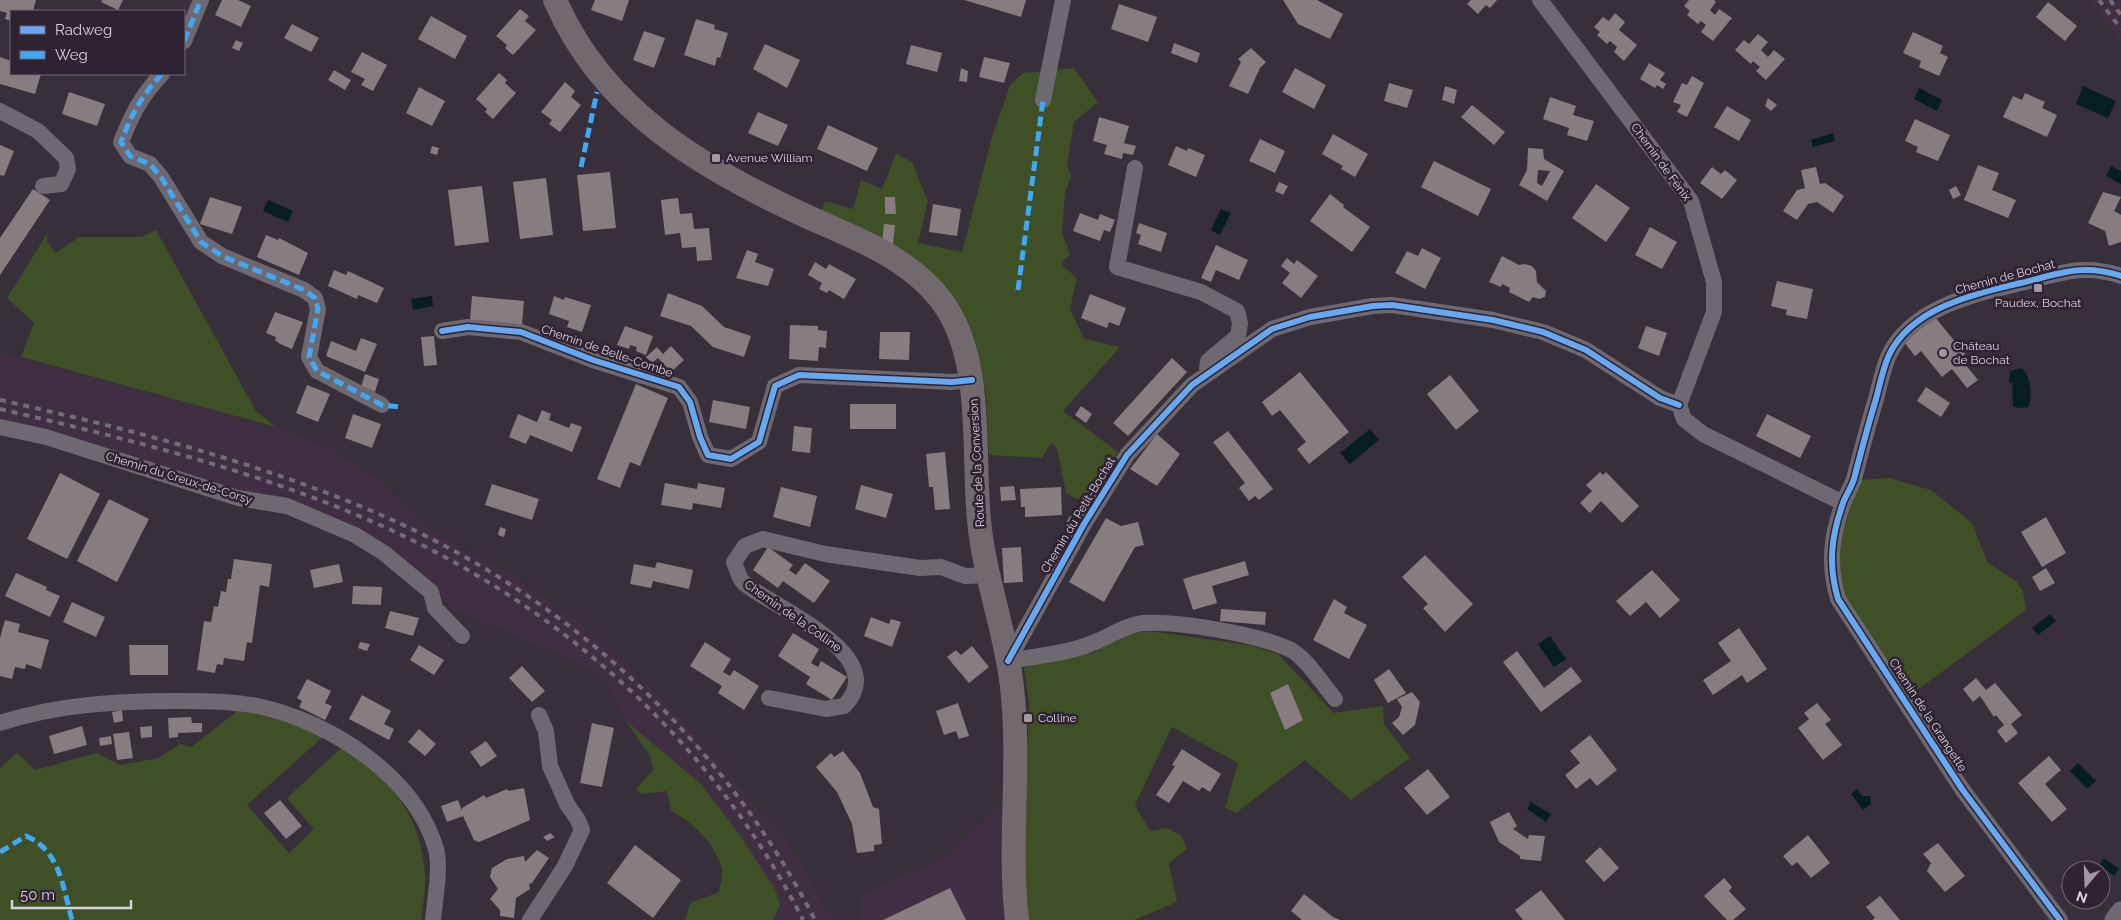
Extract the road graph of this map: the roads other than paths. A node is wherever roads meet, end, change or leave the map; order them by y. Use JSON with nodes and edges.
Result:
{"nodes":[{"id":1,"x":201,"y":0,"type":"edge"},
{"id":2,"x":555,"y":0,"type":"edge"},
{"id":3,"x":1062,"y":0,"type":"edge"},
{"id":4,"x":1540,"y":0,"type":"edge"},
{"id":5,"x":185,"y":39,"type":"edge"},
{"id":6,"x":161,"y":75,"type":"edge"},
{"id":7,"x":1043,"y":100,"type":"dead end"},
{"id":8,"x":0,"y":111,"type":"edge"},
{"id":9,"x":1135,"y":168,"type":"dead end"},
{"id":10,"x":43,"y":186,"type":"dead end"},
{"id":11,"x":2121,"y":276,"type":"edge"},
{"id":12,"x":442,"y":331,"type":"dead end"},
{"id":13,"x":1207,"y":374,"type":"junction"},
{"id":14,"x":972,"y":380,"type":"junction"},
{"id":15,"x":382,"y":404,"type":"dead end"},
{"id":16,"x":1679,"y":404,"type":"junction"},
{"id":17,"x":0,"y":427,"type":"edge"},
{"id":18,"x":1843,"y":503,"type":"junction"},
{"id":19,"x":989,"y":574,"type":"junction"},
{"id":20,"x":462,"y":636,"type":"dead end"},
{"id":21,"x":1008,"y":661,"type":"junction"},
{"id":22,"x":769,"y":698,"type":"dead end"},
{"id":23,"x":1335,"y":700,"type":"dead end"},
{"id":24,"x":539,"y":715,"type":"dead end"},
{"id":25,"x":0,"y":723,"type":"edge"},
{"id":26,"x":2121,"y":912,"type":"edge"},
{"id":27,"x":433,"y":920,"type":"edge"},
{"id":28,"x":530,"y":920,"type":"edge"},
{"id":29,"x":1017,"y":920,"type":"edge"},
{"id":30,"x":2060,"y":920,"type":"edge"},
{"id":31,"x":2115,"y":920,"type":"edge"}],
"edges":[{"from":1,"to":5,"type":"street"},
{"from":2,"to":14,"type":"main road","name":"Route de la Conversion"},
{"from":3,"to":7,"type":"street"},
{"from":4,"to":16,"type":"street","name":"Chemin de Fénix"},
{"from":6,"to":15,"type":"street"},
{"from":8,"to":10,"type":"street"},
{"from":9,"to":13,"type":"street"},
{"from":11,"to":18,"type":"street","name":"Chemin de Bochat"},
{"from":12,"to":14,"type":"street","name":"Chemin de Belle-Combe"},
{"from":13,"to":16,"type":"street","name":"Chemin du Petit-Bochat"},
{"from":13,"to":21,"type":"street","name":"Chemin du Petit-Bochat"},
{"from":14,"to":19,"type":"main road","name":"Route de la Conversion"},
{"from":16,"to":18,"type":"street"},
{"from":17,"to":20,"type":"street","name":"Chemin du Creux-de-Corsy"},
{"from":18,"to":30,"type":"street","name":"Chemin de la Grangette"},
{"from":19,"to":21,"type":"main road","name":"Route de la Conversion"},
{"from":19,"to":22,"type":"street","name":"Chemin de la Colline"},
{"from":21,"to":23,"type":"street"},
{"from":21,"to":29,"type":"main road","name":"Route de la Conversion"},
{"from":24,"to":28,"type":"street"},
{"from":25,"to":27,"type":"street"},
{"from":26,"to":31,"type":"street"}]}
